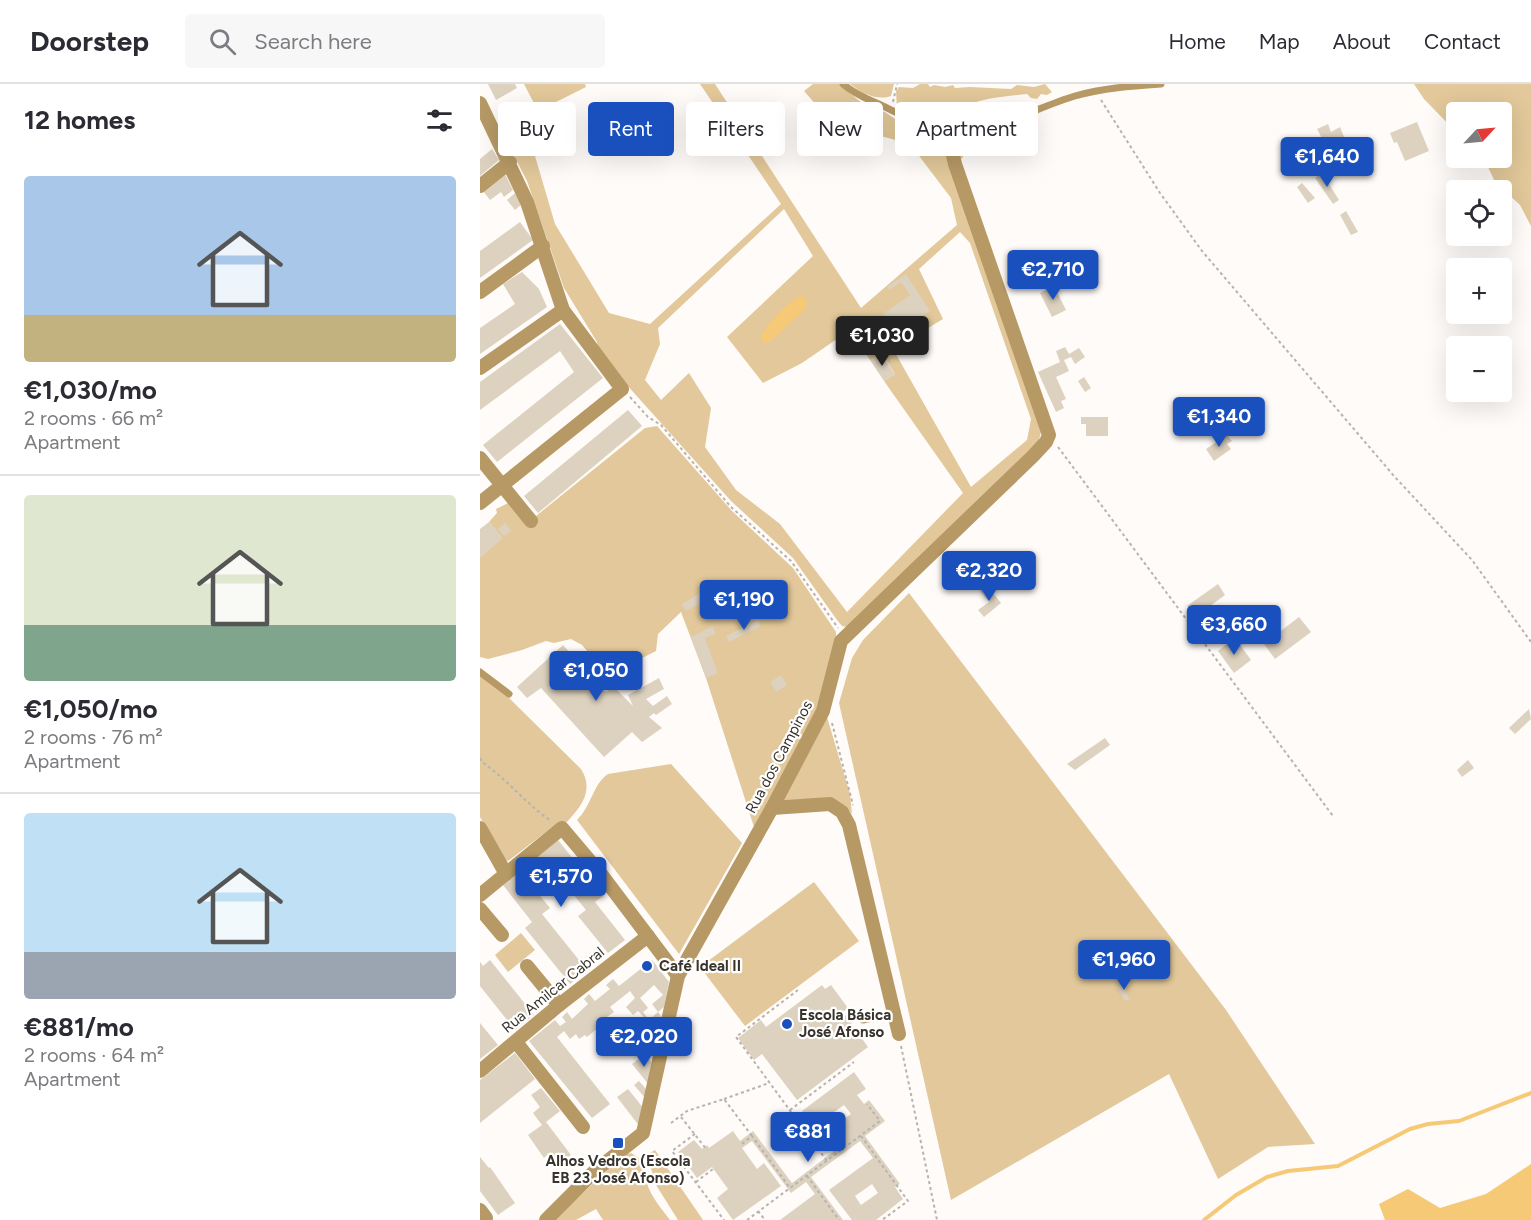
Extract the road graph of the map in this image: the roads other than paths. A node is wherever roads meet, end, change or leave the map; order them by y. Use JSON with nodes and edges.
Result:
{"nodes":[{"id":1,"x":843,"y":84,"type":"edge"},
{"id":2,"x":1161,"y":84,"type":"edge"},
{"id":3,"x":480,"y":103,"type":"edge"},
{"id":4,"x":1038,"y":109,"type":"edge"},
{"id":5,"x":895,"y":112,"type":"edge"},
{"id":6,"x":953,"y":156,"type":"edge"},
{"id":7,"x":510,"y":162,"type":"junction"},
{"id":8,"x":480,"y":186,"type":"edge"},
{"id":9,"x":543,"y":246,"type":"junction"},
{"id":10,"x":480,"y":292,"type":"edge"},
{"id":11,"x":563,"y":310,"type":"junction"},
{"id":12,"x":480,"y":368,"type":"edge"},
{"id":13,"x":480,"y":458,"type":"edge"},
{"id":14,"x":502,"y":485,"type":"junction"},
{"id":15,"x":480,"y":503,"type":"edge"},
{"id":16,"x":531,"y":521,"type":"dead end"},
{"id":17,"x":480,"y":672,"type":"edge"},
{"id":18,"x":509,"y":694,"type":"dead end"},
{"id":19,"x":772,"y":808,"type":"junction"},
{"id":20,"x":480,"y":828,"type":"edge"},
{"id":21,"x":506,"y":874,"type":"junction"},
{"id":22,"x":480,"y":895,"type":"edge"},
{"id":23,"x":480,"y":909,"type":"edge"},
{"id":24,"x":502,"y":935,"type":"dead end"},
{"id":25,"x":648,"y":936,"type":"junction"},
{"id":26,"x":527,"y":966,"type":"dead end"},
{"id":27,"x":678,"y":976,"type":"junction"},
{"id":28,"x":559,"y":1005,"type":"junction"},
{"id":29,"x":894,"y":1013,"type":"junction"},
{"id":30,"x":863,"y":1020,"type":"dead end"},
{"id":31,"x":899,"y":1034,"type":"road end"},
{"id":32,"x":516,"y":1042,"type":"junction"},
{"id":33,"x":480,"y":1071,"type":"edge"},
{"id":34,"x":583,"y":1127,"type":"dead end"},
{"id":35,"x":546,"y":1220,"type":"edge"}],
"edges":[{"from":1,"to":5,"type":"lane"},
{"from":2,"to":4,"type":"lane"},
{"from":3,"to":7,"type":"street"},
{"from":6,"to":19,"type":"street","name":"Rua dos Campinos"},
{"from":7,"to":8,"type":"street"},
{"from":7,"to":9,"type":"street"},
{"from":9,"to":10,"type":"street"},
{"from":9,"to":11,"type":"street"},
{"from":11,"to":12,"type":"street"},
{"from":11,"to":14,"type":"street"},
{"from":13,"to":14,"type":"street"},
{"from":14,"to":15,"type":"street"},
{"from":14,"to":16,"type":"street"},
{"from":17,"to":18,"type":"lane"},
{"from":19,"to":27,"type":"street","name":"Rua dos Campinos"},
{"from":19,"to":29,"type":"street"},
{"from":20,"to":21,"type":"street"},
{"from":21,"to":22,"type":"street"},
{"from":21,"to":25,"type":"street"},
{"from":23,"to":24,"type":"street"},
{"from":25,"to":27,"type":"street"},
{"from":25,"to":28,"type":"street","name":"Rua Amilcar Cabral"},
{"from":26,"to":28,"type":"street"},
{"from":27,"to":35,"type":"street","name":"Rua dos Campinos"},
{"from":28,"to":32,"type":"street","name":"Rua Amilcar Cabral"},
{"from":29,"to":30,"type":"lane"},
{"from":29,"to":31,"type":"street"},
{"from":32,"to":33,"type":"street","name":"Rua Amilcar Cabral"},
{"from":32,"to":34,"type":"street"}]}
